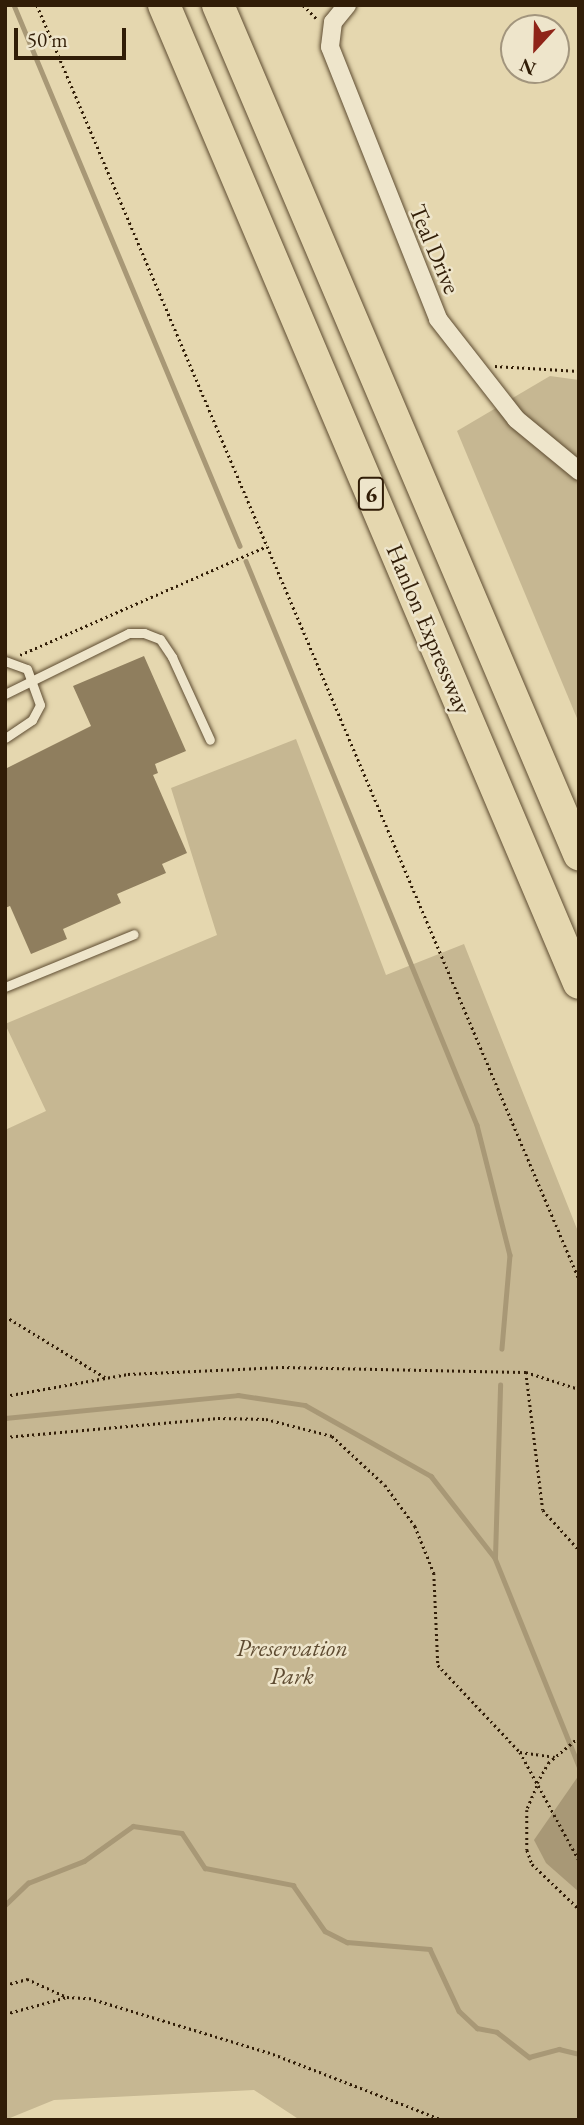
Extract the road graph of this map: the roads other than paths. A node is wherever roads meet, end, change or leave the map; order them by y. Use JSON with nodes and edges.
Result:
{"nodes":[{"id":1,"x":164,"y":5,"type":"edge"},
{"id":2,"x":218,"y":5,"type":"edge"},
{"id":3,"x":347,"y":5,"type":"edge"},
{"id":4,"x":579,"y":471,"type":"edge"},
{"id":5,"x":6,"y":660,"type":"edge"},
{"id":6,"x":33,"y":681,"type":"junction"},
{"id":7,"x":5,"y":694,"type":"edge"},
{"id":8,"x":5,"y":738,"type":"edge"},
{"id":9,"x":209,"y":740,"type":"dead end"},
{"id":10,"x":579,"y":854,"type":"edge"},
{"id":11,"x":134,"y":934,"type":"dead end"},
{"id":12,"x":579,"y":983,"type":"edge"},
{"id":13,"x":5,"y":987,"type":"edge"}],
"edges":[{"from":1,"to":12,"type":"highway","name":"Hanlon Expressway","number":"6"},
{"from":2,"to":10,"type":"highway","name":"Hanlon Expressway","number":"6"},
{"from":3,"to":4,"type":"street","name":"Teal Drive"},
{"from":5,"to":6,"type":"lane"},
{"from":6,"to":7,"type":"lane"},
{"from":6,"to":8,"type":"lane"},
{"from":6,"to":9,"type":"lane"},
{"from":11,"to":13,"type":"lane"}]}
